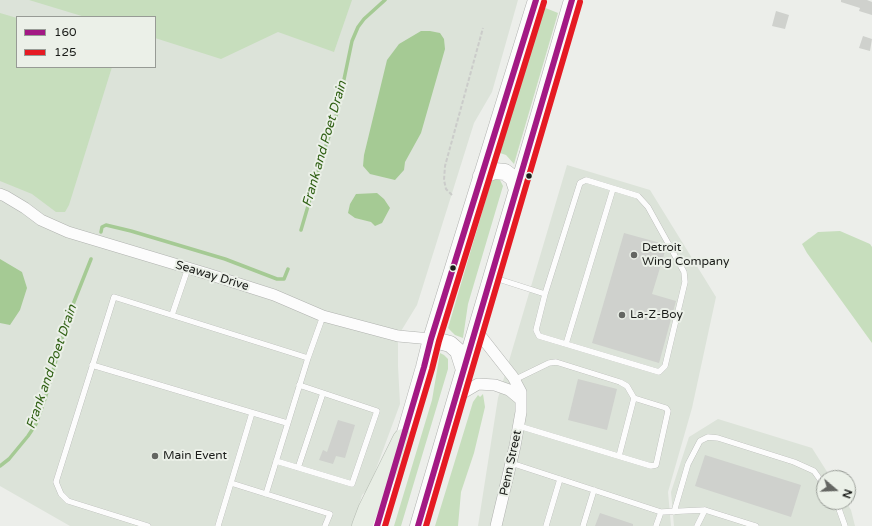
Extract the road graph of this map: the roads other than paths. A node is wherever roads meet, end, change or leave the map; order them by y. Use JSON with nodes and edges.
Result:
{"nodes":[{"id":1,"x":536,"y":0,"type":"edge"},
{"id":2,"x":572,"y":0,"type":"edge"},
{"id":3,"x":481,"y":176,"type":"junction"},
{"id":4,"x":613,"y":189,"type":"junction"},
{"id":5,"x":517,"y":190,"type":"junction"},
{"id":6,"x":0,"y":194,"type":"edge"},
{"id":7,"x":188,"y":268,"type":"junction"},
{"id":8,"x":492,"y":277,"type":"junction"},
{"id":9,"x":545,"y":294,"type":"junction"},
{"id":10,"x":172,"y":315,"type":"junction"},
{"id":11,"x":323,"y":316,"type":"junction"},
{"id":12,"x":476,"y":330,"type":"junction"},
{"id":13,"x":431,"y":339,"type":"junction"},
{"id":14,"x":566,"y":344,"type":"junction"},
{"id":15,"x":308,"y":358,"type":"junction"},
{"id":16,"x":92,"y":366,"type":"junction"},
{"id":17,"x":464,"y":370,"type":"junction"},
{"id":18,"x":514,"y":380,"type":"junction"},
{"id":19,"x":299,"y":385,"type":"junction"},
{"id":20,"x":323,"y":393,"type":"junction"},
{"id":21,"x":456,"y":397,"type":"junction"},
{"id":22,"x":634,"y":398,"type":"junction"},
{"id":23,"x":521,"y":400,"type":"junction"},
{"id":24,"x":252,"y":413,"type":"junction"},
{"id":25,"x":287,"y":423,"type":"junction"},
{"id":26,"x":519,"y":426,"type":"junction"},
{"id":27,"x":403,"y":439,"type":"junction"},
{"id":28,"x":618,"y":456,"type":"junction"},
{"id":29,"x":276,"y":461,"type":"junction"},
{"id":30,"x":511,"y":463,"type":"junction"},
{"id":31,"x":298,"y":468,"type":"junction"},
{"id":32,"x":816,"y":474,"type":"edge"},
{"id":33,"x":560,"y":479,"type":"junction"},
{"id":34,"x":231,"y":483,"type":"junction"},
{"id":35,"x":594,"y":490,"type":"junction"},
{"id":36,"x":266,"y":494,"type":"junction"},
{"id":37,"x":705,"y":510,"type":"junction"},
{"id":38,"x":839,"y":510,"type":"edge"},
{"id":39,"x":661,"y":512,"type":"junction"},
{"id":40,"x":674,"y":512,"type":"junction"},
{"id":41,"x":148,"y":526,"type":"edge"},
{"id":42,"x":218,"y":526,"type":"edge"},
{"id":43,"x":325,"y":526,"type":"edge"},
{"id":44,"x":362,"y":526,"type":"edge"},
{"id":45,"x":377,"y":526,"type":"edge"},
{"id":46,"x":418,"y":526,"type":"edge"},
{"id":47,"x":496,"y":526,"type":"edge"},
{"id":48,"x":546,"y":526,"type":"edge"},
{"id":49,"x":583,"y":526,"type":"edge"},
{"id":50,"x":656,"y":526,"type":"edge"},
{"id":51,"x":697,"y":526,"type":"edge"},
{"id":52,"x":756,"y":526,"type":"edge"},
{"id":53,"x":845,"y":526,"type":"edge"}],
"edges":[{"from":1,"to":3,"type":"main road"},
{"from":2,"to":5,"type":"main road"},
{"from":3,"to":5,"type":"main road"},
{"from":3,"to":13,"type":"main road"},
{"from":4,"to":9,"type":"lane"},
{"from":4,"to":14,"type":"lane"},
{"from":4,"to":14,"type":"lane"},
{"from":5,"to":8,"type":"main road"},
{"from":6,"to":7,"type":"street","name":"Seaway Drive"},
{"from":7,"to":10,"type":"lane"},
{"from":7,"to":11,"type":"street","name":"Seaway Drive"},
{"from":8,"to":9,"type":"lane"},
{"from":8,"to":12,"type":"main road"},
{"from":9,"to":14,"type":"lane"},
{"from":10,"to":15,"type":"lane"},
{"from":10,"to":16,"type":"lane"},
{"from":11,"to":13,"type":"street","name":"Seaway Drive"},
{"from":11,"to":15,"type":"lane"},
{"from":12,"to":17,"type":"main road"},
{"from":12,"to":18,"type":"street","name":"Penn Street"},
{"from":13,"to":17,"type":"main road"},
{"from":13,"to":27,"type":"main road"},
{"from":15,"to":19,"type":"lane"},
{"from":16,"to":24,"type":"lane"},
{"from":16,"to":41,"type":"lane"},
{"from":17,"to":21,"type":"main road"},
{"from":18,"to":22,"type":"lane"},
{"from":18,"to":23,"type":"street","name":"Penn Street"},
{"from":19,"to":20,"type":"lane"},
{"from":19,"to":25,"type":"lane"},
{"from":20,"to":31,"type":"lane"},
{"from":20,"to":31,"type":"lane"},
{"from":21,"to":23,"type":"street"},
{"from":21,"to":46,"type":"main road"},
{"from":22,"to":28,"type":"lane"},
{"from":22,"to":28,"type":"lane"},
{"from":23,"to":26,"type":"street","name":"Penn Street"},
{"from":24,"to":25,"type":"lane"},
{"from":24,"to":34,"type":"lane"},
{"from":25,"to":29,"type":"lane"},
{"from":26,"to":28,"type":"lane"},
{"from":26,"to":30,"type":"street","name":"Penn Street"},
{"from":27,"to":44,"type":"highway"},
{"from":27,"to":45,"type":"main road"},
{"from":29,"to":31,"type":"lane"},
{"from":29,"to":36,"type":"lane"},
{"from":30,"to":33,"type":"lane"},
{"from":30,"to":47,"type":"street","name":"Penn Street"},
{"from":32,"to":40,"type":"lane"},
{"from":33,"to":35,"type":"lane"},
{"from":33,"to":48,"type":"lane"},
{"from":34,"to":36,"type":"lane"},
{"from":34,"to":42,"type":"lane"},
{"from":35,"to":39,"type":"lane"},
{"from":35,"to":49,"type":"lane"},
{"from":36,"to":43,"type":"lane"},
{"from":37,"to":40,"type":"lane"},
{"from":37,"to":51,"type":"lane"},
{"from":37,"to":52,"type":"lane"},
{"from":38,"to":53,"type":"lane"},
{"from":39,"to":40,"type":"lane"},
{"from":39,"to":50,"type":"lane"}]}
